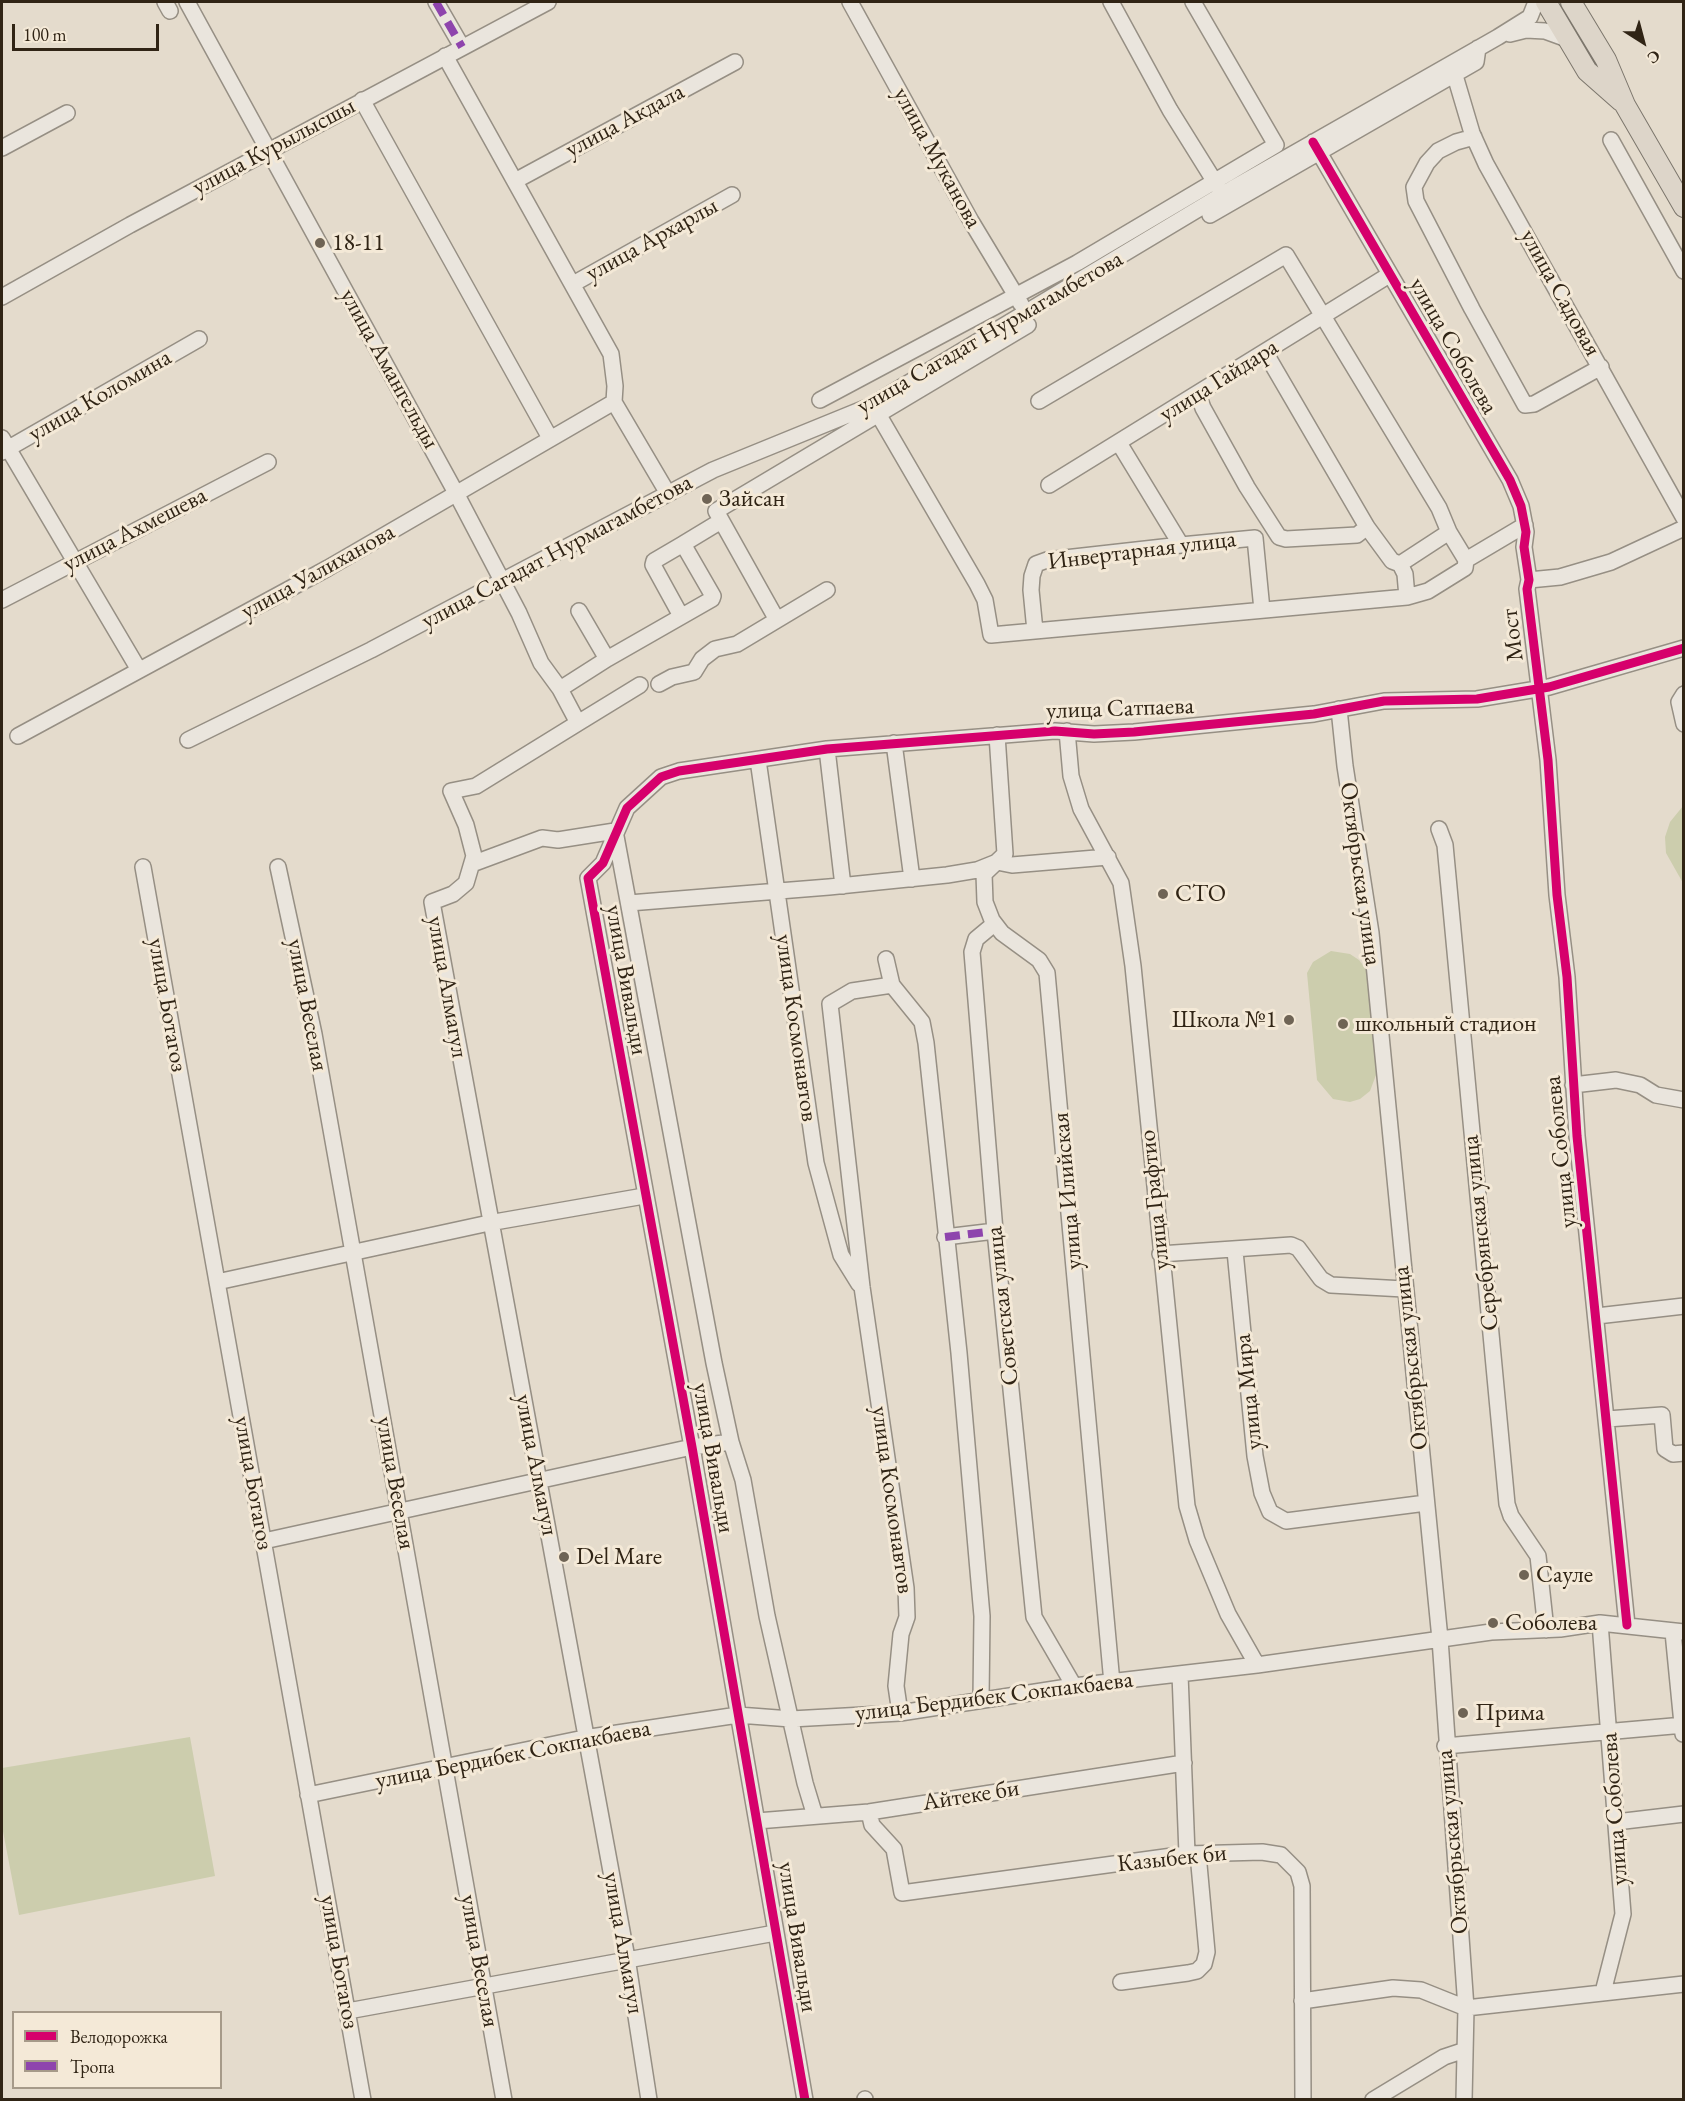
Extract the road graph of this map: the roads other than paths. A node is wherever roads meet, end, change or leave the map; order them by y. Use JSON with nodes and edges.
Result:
{"nodes":[{"id":1,"x":187,"y":2,"type":"edge"},
{"id":2,"x":436,"y":2,"type":"edge"},
{"id":3,"x":548,"y":2,"type":"edge"},
{"id":4,"x":850,"y":2,"type":"edge"},
{"id":5,"x":1111,"y":2,"type":"edge"},
{"id":6,"x":1194,"y":2,"type":"edge"},
{"id":7,"x":1536,"y":2,"type":"edge"},
{"id":8,"x":1546,"y":2,"type":"edge"},
{"id":9,"x":1571,"y":2,"type":"edge"},
{"id":10,"x":1498,"y":36,"type":"junction"},
{"id":11,"x":1567,"y":39,"type":"junction"},
{"id":12,"x":462,"y":47,"type":"junction"},
{"id":13,"x":445,"y":56,"type":"junction"},
{"id":14,"x":1606,"y":60,"type":"junction"},
{"id":15,"x":735,"y":62,"type":"dead end"},
{"id":16,"x":1450,"y":70,"type":"junction"},
{"id":17,"x":1587,"y":71,"type":"junction"},
{"id":18,"x":362,"y":100,"type":"junction"},
{"id":19,"x":1625,"y":105,"type":"junction"},
{"id":20,"x":67,"y":113,"type":"dead end"},
{"id":21,"x":1474,"y":137,"type":"junction"},
{"id":22,"x":1611,"y":140,"type":"dead end"},
{"id":23,"x":1316,"y":146,"type":"junction"},
{"id":24,"x":2,"y":148,"type":"edge"},
{"id":25,"x":270,"y":150,"type":"junction"},
{"id":26,"x":1215,"y":180,"type":"junction"},
{"id":27,"x":515,"y":181,"type":"junction"},
{"id":28,"x":732,"y":195,"type":"dead end"},
{"id":29,"x":1222,"y":195,"type":"junction"},
{"id":30,"x":1683,"y":207,"type":"edge"},
{"id":31,"x":1683,"y":271,"type":"edge"},
{"id":32,"x":1389,"y":275,"type":"junction"},
{"id":33,"x":573,"y":284,"type":"junction"},
{"id":34,"x":1016,"y":296,"type":"junction"},
{"id":35,"x":2,"y":297,"type":"edge"},
{"id":36,"x":1027,"y":313,"type":"junction"},
{"id":37,"x":1323,"y":316,"type":"junction"},
{"id":38,"x":199,"y":339,"type":"dead end"},
{"id":39,"x":1265,"y":351,"type":"junction"},
{"id":40,"x":1601,"y":367,"type":"junction"},
{"id":41,"x":1198,"y":394,"type":"junction"},
{"id":42,"x":820,"y":400,"type":"dead end"},
{"id":43,"x":1040,"y":401,"type":"dead end"},
{"id":44,"x":614,"y":402,"type":"junction"},
{"id":45,"x":876,"y":410,"type":"junction"},
{"id":46,"x":550,"y":438,"type":"junction"},
{"id":47,"x":1119,"y":443,"type":"junction"},
{"id":48,"x":4,"y":446,"type":"edge"},
{"id":49,"x":268,"y":462,"type":"dead end"},
{"id":50,"x":1049,"y":485,"type":"dead end"},
{"id":51,"x":667,"y":492,"type":"junction"},
{"id":52,"x":456,"y":493,"type":"junction"},
{"id":53,"x":1683,"y":518,"type":"edge"},
{"id":54,"x":721,"y":521,"type":"junction"},
{"id":55,"x":1525,"y":525,"type":"junction"},
{"id":56,"x":1367,"y":527,"type":"junction"},
{"id":57,"x":1683,"y":528,"type":"edge"},
{"id":58,"x":1449,"y":531,"type":"junction"},
{"id":59,"x":683,"y":544,"type":"junction"},
{"id":60,"x":1180,"y":545,"type":"junction"},
{"id":61,"x":75,"y":560,"type":"junction"},
{"id":62,"x":1466,"y":560,"type":"junction"},
{"id":63,"x":1400,"y":564,"type":"junction"},
{"id":64,"x":501,"y":580,"type":"junction"},
{"id":65,"x":1528,"y":585,"type":"junction"},
{"id":66,"x":827,"y":590,"type":"dead end"},
{"id":67,"x":1407,"y":597,"type":"junction"},
{"id":68,"x":2,"y":600,"type":"edge"},
{"id":69,"x":1262,"y":610,"type":"junction"},
{"id":70,"x":579,"y":611,"type":"dead end"},
{"id":71,"x":681,"y":616,"type":"junction"},
{"id":72,"x":777,"y":620,"type":"junction"},
{"id":73,"x":1035,"y":632,"type":"junction"},
{"id":74,"x":1683,"y":648,"type":"edge"},
{"id":75,"x":607,"y":659,"type":"junction"},
{"id":76,"x":139,"y":670,"type":"junction"},
{"id":77,"x":1538,"y":682,"type":"junction"},
{"id":78,"x":659,"y":684,"type":"dead end"},
{"id":79,"x":640,"y":685,"type":"dead end"},
{"id":80,"x":560,"y":689,"type":"junction"},
{"id":81,"x":1683,"y":694,"type":"edge"},
{"id":82,"x":1339,"y":709,"type":"junction"},
{"id":83,"x":578,"y":723,"type":"junction"},
{"id":84,"x":1683,"y":724,"type":"edge"},
{"id":85,"x":1067,"y":731,"type":"junction"},
{"id":86,"x":997,"y":735,"type":"junction"},
{"id":87,"x":18,"y":736,"type":"dead end"},
{"id":88,"x":188,"y":740,"type":"dead end"},
{"id":89,"x":894,"y":743,"type":"junction"},
{"id":90,"x":827,"y":749,"type":"junction"},
{"id":91,"x":758,"y":760,"type":"junction"},
{"id":92,"x":1439,"y":829,"type":"dead end"},
{"id":93,"x":615,"y":831,"type":"junction"},
{"id":94,"x":1108,"y":857,"type":"junction"},
{"id":95,"x":997,"y":862,"type":"junction"},
{"id":96,"x":472,"y":864,"type":"junction"},
{"id":97,"x":143,"y":867,"type":"dead end"},
{"id":98,"x":278,"y":867,"type":"dead end"},
{"id":99,"x":912,"y":879,"type":"junction"},
{"id":100,"x":843,"y":886,"type":"junction"},
{"id":101,"x":776,"y":891,"type":"junction"},
{"id":102,"x":629,"y":903,"type":"junction"},
{"id":103,"x":994,"y":924,"type":"junction"},
{"id":104,"x":886,"y":959,"type":"dead end"},
{"id":105,"x":892,"y":985,"type":"junction"},
{"id":106,"x":1573,"y":1085,"type":"junction"},
{"id":107,"x":1683,"y":1100,"type":"edge"},
{"id":108,"x":644,"y":1196,"type":"junction"},
{"id":109,"x":489,"y":1223,"type":"junction"},
{"id":110,"x":995,"y":1231,"type":"junction"},
{"id":111,"x":945,"y":1237,"type":"junction"},
{"id":112,"x":1235,"y":1251,"type":"junction"},
{"id":113,"x":351,"y":1253,"type":"junction"},
{"id":114,"x":1160,"y":1254,"type":"junction"},
{"id":115,"x":217,"y":1282,"type":"junction"},
{"id":116,"x":862,"y":1287,"type":"junction"},
{"id":117,"x":1404,"y":1289,"type":"junction"},
{"id":118,"x":1683,"y":1306,"type":"edge"},
{"id":119,"x":1597,"y":1316,"type":"junction"},
{"id":120,"x":1607,"y":1419,"type":"junction"},
{"id":121,"x":731,"y":1442,"type":"junction"},
{"id":122,"x":692,"y":1447,"type":"junction"},
{"id":123,"x":1683,"y":1453,"type":"edge"},
{"id":124,"x":540,"y":1480,"type":"junction"},
{"id":125,"x":1425,"y":1503,"type":"junction"},
{"id":126,"x":400,"y":1510,"type":"junction"},
{"id":127,"x":264,"y":1541,"type":"junction"},
{"id":128,"x":1600,"y":1623,"type":"junction"},
{"id":129,"x":1627,"y":1625,"type":"junction"},
{"id":130,"x":1546,"y":1630,"type":"junction"},
{"id":131,"x":1678,"y":1632,"type":"edge"},
{"id":132,"x":1440,"y":1639,"type":"junction"},
{"id":133,"x":1257,"y":1665,"type":"junction"},
{"id":134,"x":1180,"y":1674,"type":"junction"},
{"id":135,"x":1112,"y":1683,"type":"junction"},
{"id":136,"x":1074,"y":1686,"type":"junction"},
{"id":137,"x":981,"y":1699,"type":"junction"},
{"id":138,"x":900,"y":1713,"type":"junction"},
{"id":139,"x":738,"y":1715,"type":"junction"},
{"id":140,"x":791,"y":1719,"type":"junction"},
{"id":141,"x":1683,"y":1728,"type":"edge"},
{"id":142,"x":1609,"y":1731,"type":"junction"},
{"id":143,"x":584,"y":1738,"type":"junction"},
{"id":144,"x":1445,"y":1746,"type":"junction"},
{"id":145,"x":1184,"y":1763,"type":"junction"},
{"id":146,"x":445,"y":1769,"type":"junction"},
{"id":147,"x":308,"y":1796,"type":"junction"},
{"id":148,"x":869,"y":1812,"type":"junction"},
{"id":149,"x":1683,"y":1814,"type":"edge"},
{"id":150,"x":815,"y":1816,"type":"junction"},
{"id":151,"x":757,"y":1821,"type":"junction"},
{"id":152,"x":1616,"y":1822,"type":"junction"},
{"id":153,"x":1193,"y":1854,"type":"junction"},
{"id":154,"x":775,"y":1933,"type":"junction"},
{"id":155,"x":627,"y":1958,"type":"junction"},
{"id":156,"x":1121,"y":1982,"type":"dead end"},
{"id":157,"x":1683,"y":1984,"type":"edge"},
{"id":158,"x":484,"y":1985,"type":"junction"},
{"id":159,"x":1603,"y":1992,"type":"junction"},
{"id":160,"x":1302,"y":2001,"type":"junction"},
{"id":161,"x":1466,"y":2008,"type":"junction"},
{"id":162,"x":348,"y":2011,"type":"junction"},
{"id":163,"x":1465,"y":2050,"type":"junction"},
{"id":164,"x":363,"y":2100,"type":"edge"},
{"id":165,"x":504,"y":2100,"type":"edge"},
{"id":166,"x":649,"y":2100,"type":"edge"},
{"id":167,"x":806,"y":2100,"type":"edge"},
{"id":168,"x":1303,"y":2100,"type":"edge"},
{"id":169,"x":1373,"y":2100,"type":"edge"},
{"id":170,"x":1464,"y":2100,"type":"edge"}],
"edges":[{"from":1,"to":25,"type":"street","name":"улица Амангельды"},
{"from":2,"to":12,"type":"street"},
{"from":3,"to":12,"type":"street","name":"улица Курылысшы"},
{"from":4,"to":34,"type":"street","name":"улица Муканова"},
{"from":5,"to":26,"type":"street"},
{"from":6,"to":26,"type":"street"},
{"from":7,"to":10,"type":"street","name":"улица Сагадат Нурмагамбетова"},
{"from":8,"to":11,"type":"main road"},
{"from":9,"to":14,"type":"main road"},
{"from":10,"to":11,"type":"street","name":"улица Сагадат Нурмагамбетова"},
{"from":10,"to":16,"type":"street","name":"улица Сагадат Нурмагамбетова"},
{"from":11,"to":17,"type":"main road"},
{"from":12,"to":13,"type":"street","name":"улица Курылысшы"},
{"from":13,"to":18,"type":"street","name":"улица Курылысшы"},
{"from":13,"to":27,"type":"street"},
{"from":14,"to":17,"type":"street"},
{"from":14,"to":19,"type":"main road"},
{"from":15,"to":27,"type":"street","name":"улица Акдала"},
{"from":16,"to":21,"type":"street","name":"улица Садовая"},
{"from":16,"to":23,"type":"street","name":"улица Сагадат Нурмагамбетова"},
{"from":17,"to":19,"type":"main road"},
{"from":18,"to":25,"type":"street","name":"улица Курылысшы"},
{"from":18,"to":46,"type":"street"},
{"from":19,"to":30,"type":"main road"},
{"from":20,"to":24,"type":"street"},
{"from":21,"to":40,"type":"street","name":"улица Садовая"},
{"from":21,"to":40,"type":"street"},
{"from":22,"to":31,"type":"street"},
{"from":23,"to":29,"type":"street","name":"улица Сагадат Нурмагамбетова"},
{"from":23,"to":32,"type":"street","name":"улица Соболева"},
{"from":23,"to":45,"type":"street"},
{"from":25,"to":35,"type":"street","name":"улица Курылысшы"},
{"from":25,"to":52,"type":"street","name":"улица Амангельды"},
{"from":26,"to":29,"type":"street"},
{"from":26,"to":34,"type":"street"},
{"from":27,"to":33,"type":"street"},
{"from":28,"to":33,"type":"street","name":"улица Архарлы"},
{"from":29,"to":36,"type":"street","name":"улица Сагадат Нурмагамбетова"},
{"from":32,"to":37,"type":"street","name":"улица Гайдара"},
{"from":32,"to":55,"type":"street","name":"улица Соболева"},
{"from":33,"to":44,"type":"street"},
{"from":34,"to":36,"type":"street","name":"улица Муканова"},
{"from":34,"to":42,"type":"street"},
{"from":36,"to":45,"type":"street","name":"улица Сагадат Нурмагамбетова"},
{"from":37,"to":39,"type":"street","name":"улица Гайдара"},
{"from":37,"to":43,"type":"street"},
{"from":37,"to":58,"type":"street"},
{"from":38,"to":48,"type":"street","name":"улица Коломина"},
{"from":39,"to":41,"type":"street","name":"улица Гайдара"},
{"from":39,"to":56,"type":"street"},
{"from":40,"to":53,"type":"street","name":"улица Садовая"},
{"from":41,"to":47,"type":"street","name":"улица Гайдара"},
{"from":41,"to":56,"type":"street"},
{"from":44,"to":46,"type":"street","name":"улица Уалиханова"},
{"from":44,"to":51,"type":"street"},
{"from":45,"to":51,"type":"street","name":"улица Сагадат Нурмагамбетова"},
{"from":45,"to":54,"type":"street"},
{"from":45,"to":73,"type":"street"},
{"from":46,"to":52,"type":"street","name":"улица Уалиханова"},
{"from":47,"to":50,"type":"street","name":"улица Гайдара"},
{"from":47,"to":60,"type":"street"},
{"from":48,"to":61,"type":"street"},
{"from":49,"to":61,"type":"street","name":"улица Ахмешева"},
{"from":51,"to":64,"type":"street","name":"улица Сагадат Нурмагамбетова"},
{"from":52,"to":64,"type":"street","name":"улица Амангельды"},
{"from":52,"to":76,"type":"street","name":"улица Уалиханова"},
{"from":54,"to":59,"type":"street"},
{"from":54,"to":72,"type":"street"},
{"from":55,"to":62,"type":"street"},
{"from":55,"to":65,"type":"street","name":"улица Соболева"},
{"from":56,"to":63,"type":"street"},
{"from":57,"to":65,"type":"street"},
{"from":58,"to":62,"type":"street"},
{"from":58,"to":63,"type":"street"},
{"from":59,"to":71,"type":"street"},
{"from":59,"to":71,"type":"street"},
{"from":60,"to":69,"type":"street","name":"Инвертарная улица"},
{"from":60,"to":73,"type":"street","name":"Инвертарная улица"},
{"from":61,"to":68,"type":"street","name":"улица Ахмешева"},
{"from":61,"to":76,"type":"street"},
{"from":62,"to":67,"type":"street"},
{"from":63,"to":67,"type":"street"},
{"from":64,"to":80,"type":"street","name":"улица Амангельды"},
{"from":64,"to":88,"type":"street","name":"улица Сагадат Нурмагамбетова"},
{"from":65,"to":77,"type":"street","name":"Мост"},
{"from":66,"to":72,"type":"street"},
{"from":67,"to":69,"type":"street"},
{"from":69,"to":73,"type":"street"},
{"from":70,"to":75,"type":"street"},
{"from":71,"to":75,"type":"street"},
{"from":72,"to":78,"type":"street"},
{"from":74,"to":77,"type":"street","name":"улица Сатпаева"},
{"from":75,"to":80,"type":"street"},
{"from":76,"to":87,"type":"street","name":"улица Уалиханова"},
{"from":77,"to":82,"type":"street","name":"улица Сатпаева"},
{"from":77,"to":106,"type":"street","name":"улица Соболева"},
{"from":79,"to":83,"type":"street"},
{"from":80,"to":83,"type":"street","name":"улица Амангельды"},
{"from":81,"to":84,"type":"street"},
{"from":82,"to":85,"type":"street","name":"улица Сатпаева"},
{"from":82,"to":117,"type":"street","name":"Октябрьская улица"},
{"from":83,"to":96,"type":"street"},
{"from":85,"to":86,"type":"street","name":"улица Сатпаева"},
{"from":85,"to":94,"type":"street","name":"улица Графтио"},
{"from":86,"to":89,"type":"street","name":"улица Сатпаева"},
{"from":86,"to":95,"type":"street","name":"улица Илийская"},
{"from":89,"to":90,"type":"street","name":"улица Сатпаева"},
{"from":89,"to":99,"type":"street"},
{"from":90,"to":91,"type":"street","name":"улица Сатпаева"},
{"from":90,"to":100,"type":"street"},
{"from":91,"to":93,"type":"street","name":"улица Сатпаева"},
{"from":91,"to":101,"type":"street","name":"улица Космонавтов"},
{"from":92,"to":130,"type":"street","name":"Серебрянская улица"},
{"from":93,"to":96,"type":"street"},
{"from":93,"to":102,"type":"street"},
{"from":93,"to":108,"type":"street","name":"улица Вивальди"},
{"from":94,"to":95,"type":"street"},
{"from":94,"to":114,"type":"street","name":"улица Графтио"},
{"from":95,"to":99,"type":"street"},
{"from":95,"to":103,"type":"street","name":"улица Илийская"},
{"from":96,"to":109,"type":"street","name":"улица Алмагул"},
{"from":97,"to":115,"type":"street","name":"улица Ботагоз"},
{"from":98,"to":113,"type":"street","name":"улица Веселая"},
{"from":99,"to":100,"type":"street"},
{"from":100,"to":101,"type":"street"},
{"from":101,"to":102,"type":"street"},
{"from":101,"to":116,"type":"street","name":"улица Космонавтов"},
{"from":102,"to":121,"type":"street"},
{"from":103,"to":110,"type":"street","name":"Советская улица"},
{"from":103,"to":135,"type":"street","name":"улица Илийская"},
{"from":104,"to":105,"type":"street"},
{"from":105,"to":111,"type":"street"},
{"from":105,"to":116,"type":"street","name":"улица Космонавтов"},
{"from":106,"to":107,"type":"street"},
{"from":106,"to":119,"type":"street","name":"улица Соболева"},
{"from":108,"to":109,"type":"street"},
{"from":108,"to":122,"type":"street","name":"улица Вивальди"},
{"from":109,"to":113,"type":"street"},
{"from":109,"to":124,"type":"street","name":"улица Алмагул"},
{"from":110,"to":111,"type":"street"},
{"from":110,"to":136,"type":"street","name":"Советская улица"},
{"from":111,"to":137,"type":"street"},
{"from":112,"to":114,"type":"street"},
{"from":112,"to":117,"type":"street"},
{"from":112,"to":125,"type":"street","name":"улица Мира"},
{"from":113,"to":115,"type":"street"},
{"from":113,"to":126,"type":"street","name":"улица Веселая"},
{"from":114,"to":133,"type":"street","name":"улица Графтио"},
{"from":115,"to":127,"type":"street","name":"улица Ботагоз"},
{"from":116,"to":138,"type":"street","name":"улица Космонавтов"},
{"from":117,"to":125,"type":"street","name":"Октябрьская улица"},
{"from":118,"to":119,"type":"street"},
{"from":119,"to":120,"type":"street","name":"улица Соболева"},
{"from":120,"to":123,"type":"street"},
{"from":120,"to":129,"type":"street","name":"улица Соболева"},
{"from":121,"to":122,"type":"street"},
{"from":121,"to":140,"type":"street"},
{"from":122,"to":124,"type":"street"},
{"from":122,"to":139,"type":"street","name":"улица Вивальди"},
{"from":124,"to":126,"type":"street"},
{"from":124,"to":143,"type":"street","name":"улица Алмагул"},
{"from":125,"to":132,"type":"street","name":"Октябрьская улица"},
{"from":126,"to":127,"type":"street"},
{"from":126,"to":146,"type":"street","name":"улица Веселая"},
{"from":127,"to":147,"type":"street","name":"улица Ботагоз"},
{"from":128,"to":129,"type":"street","name":"улица Бердибек Сокпакбаева"},
{"from":128,"to":130,"type":"street","name":"улица Бердибек Сокпакбаева"},
{"from":128,"to":142,"type":"street","name":"улица Соболева"},
{"from":129,"to":131,"type":"street","name":"улица Бердибек Сокпакбаева"},
{"from":130,"to":132,"type":"street","name":"улица Бердибек Сокпакбаева"},
{"from":131,"to":141,"type":"street"},
{"from":132,"to":133,"type":"street","name":"улица Бердибек Сокпакбаева"},
{"from":132,"to":144,"type":"street","name":"Октябрьская улица"},
{"from":133,"to":134,"type":"street","name":"улица Бердибек Сокпакбаева"},
{"from":134,"to":135,"type":"street","name":"улица Бердибек Сокпакбаева"},
{"from":134,"to":145,"type":"street"},
{"from":135,"to":136,"type":"street","name":"улица Бердибек Сокпакбаева"},
{"from":136,"to":137,"type":"street","name":"улица Бердибек Сокпакбаева"},
{"from":137,"to":138,"type":"street","name":"улица Бердибек Сокпакбаева"},
{"from":138,"to":140,"type":"street","name":"улица Бердибек Сокпакбаева"},
{"from":139,"to":140,"type":"street","name":"улица Бердибек Сокпакбаева"},
{"from":139,"to":143,"type":"street","name":"улица Бердибек Сокпакбаева"},
{"from":139,"to":151,"type":"street","name":"улица Вивальди"},
{"from":140,"to":150,"type":"street"},
{"from":141,"to":142,"type":"street"},
{"from":142,"to":144,"type":"street"},
{"from":142,"to":152,"type":"street","name":"улица Соболева"},
{"from":143,"to":146,"type":"street","name":"улица Бердибек Сокпакбаева"},
{"from":143,"to":155,"type":"street","name":"улица Алмагул"},
{"from":144,"to":161,"type":"street","name":"Октябрьская улица"},
{"from":145,"to":148,"type":"street","name":"Айтеке би"},
{"from":145,"to":153,"type":"street"},
{"from":146,"to":147,"type":"street","name":"улица Бердибек Сокпакбаева"},
{"from":146,"to":158,"type":"street","name":"улица Веселая"},
{"from":147,"to":162,"type":"street","name":"улица Ботагоз"},
{"from":148,"to":150,"type":"street","name":"Айтеке би"},
{"from":148,"to":153,"type":"street","name":"Казыбек би"},
{"from":149,"to":152,"type":"street"},
{"from":150,"to":151,"type":"street","name":"Айтеке би"},
{"from":151,"to":154,"type":"street","name":"улица Вивальди"},
{"from":152,"to":159,"type":"street","name":"улица Соболева"},
{"from":153,"to":156,"type":"street"},
{"from":153,"to":160,"type":"street","name":"Казыбек би"},
{"from":154,"to":155,"type":"street"},
{"from":154,"to":167,"type":"street","name":"улица Вивальди"},
{"from":155,"to":158,"type":"street"},
{"from":155,"to":166,"type":"street","name":"улица Алмагул"},
{"from":157,"to":159,"type":"street"},
{"from":158,"to":162,"type":"street"},
{"from":158,"to":165,"type":"street","name":"улица Веселая"},
{"from":159,"to":161,"type":"street"},
{"from":160,"to":161,"type":"street"},
{"from":160,"to":168,"type":"street","name":"Казыбек би"},
{"from":161,"to":163,"type":"street","name":"Октябрьская улица"},
{"from":162,"to":164,"type":"street","name":"улица Ботагоз"},
{"from":163,"to":169,"type":"street"},
{"from":163,"to":170,"type":"street","name":"Октябрьская улица"}]}
